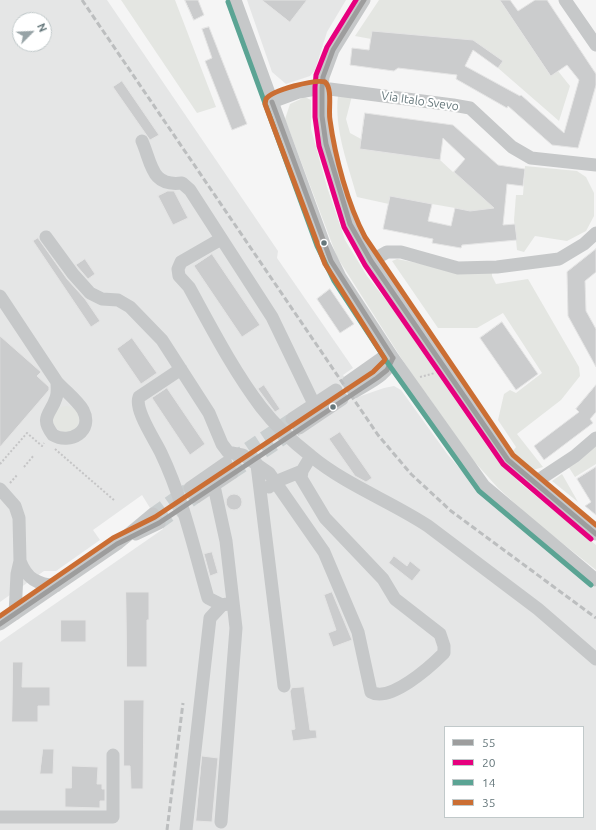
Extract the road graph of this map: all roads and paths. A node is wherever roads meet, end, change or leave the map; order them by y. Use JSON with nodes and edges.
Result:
{"nodes":[{"id":1,"x":235,"y":0,"type":"edge"},
{"id":2,"x":364,"y":0,"type":"edge"},
{"id":3,"x":565,"y":0,"type":"edge"},
{"id":4,"x":596,"y":45,"type":"edge"},
{"id":5,"x":322,"y":88,"type":"junction"},
{"id":6,"x":271,"y":100,"type":"junction"},
{"id":7,"x":142,"y":141,"type":"dead end"},
{"id":8,"x":596,"y":165,"type":"edge"},
{"id":9,"x":596,"y":233,"type":"edge"},
{"id":10,"x":46,"y":237,"type":"dead end"},
{"id":11,"x":221,"y":239,"type":"junction"},
{"id":12,"x":371,"y":261,"type":"junction"},
{"id":13,"x":0,"y":296,"type":"edge"},
{"id":14,"x":393,"y":358,"type":"junction"},
{"id":15,"x":181,"y":369,"type":"junction"},
{"id":16,"x":58,"y":382,"type":"dead end"},
{"id":17,"x":351,"y":387,"type":"dead end"},
{"id":18,"x":314,"y":404,"type":"junction"},
{"id":19,"x":596,"y":438,"type":"edge"},
{"id":20,"x":46,"y":441,"type":"dead end"},
{"id":21,"x":52,"y":446,"type":"dead end"},
{"id":22,"x":34,"y":455,"type":"dead end"},
{"id":23,"x":311,"y":456,"type":"junction"},
{"id":24,"x":0,"y":464,"type":"edge"},
{"id":25,"x":257,"y":465,"type":"junction"},
{"id":26,"x":24,"y":467,"type":"dead end"},
{"id":27,"x":302,"y":471,"type":"junction"},
{"id":28,"x":18,"y":474,"type":"dead end"},
{"id":29,"x":275,"y":482,"type":"junction"},
{"id":30,"x":534,"y":483,"type":"junction"},
{"id":31,"x":5,"y":486,"type":"edge"},
{"id":32,"x":214,"y":486,"type":"junction"},
{"id":33,"x":261,"y":494,"type":"junction"},
{"id":34,"x":114,"y":501,"type":"dead end"},
{"id":35,"x":156,"y":518,"type":"tunnel mouth"},
{"id":36,"x":596,"y":534,"type":"edge"},
{"id":37,"x":20,"y":561,"type":"junction"},
{"id":38,"x":596,"y":580,"type":"edge"},
{"id":39,"x":56,"y":586,"type":"junction"},
{"id":40,"x":228,"y":604,"type":"junction"},
{"id":41,"x":15,"y":614,"type":"junction"},
{"id":42,"x":0,"y":624,"type":"edge"},
{"id":43,"x":596,"y":659,"type":"edge"},
{"id":44,"x":284,"y":686,"type":"dead end"},
{"id":45,"x":113,"y":755,"type":"dead end"},
{"id":46,"x":0,"y":817,"type":"edge"},
{"id":47,"x":221,"y":822,"type":"dead end"},
{"id":48,"x":186,"y":830,"type":"edge"}],
"edges":[{"from":1,"to":6,"type":"street"},
{"from":2,"to":5,"type":"street"},
{"from":3,"to":4,"type":"street"},
{"from":5,"to":6,"type":"street","name":"Via Italo Svevo"},
{"from":5,"to":8,"type":"street","name":"Via Italo Svevo"},
{"from":5,"to":12,"type":"street"},
{"from":6,"to":14,"type":"street"},
{"from":7,"to":11,"type":"street"},
{"from":9,"to":12,"type":"street"},
{"from":10,"to":15,"type":"street"},
{"from":11,"to":18,"type":"street"},
{"from":11,"to":23,"type":"street"},
{"from":12,"to":30,"type":"street"},
{"from":13,"to":16,"type":"street"},
{"from":14,"to":17,"type":"street"},
{"from":14,"to":38,"type":"street"},
{"from":15,"to":25,"type":"street"},
{"from":15,"to":40,"type":"street"},
{"from":18,"to":18,"type":"street"},
{"from":19,"to":30,"type":"street"},
{"from":20,"to":24,"type":"path"},
{"from":21,"to":34,"type":"path"},
{"from":22,"to":26,"type":"path"},
{"from":23,"to":27,"type":"street"},
{"from":23,"to":43,"type":"street"},
{"from":25,"to":29,"type":"street"},
{"from":25,"to":33,"type":"street"},
{"from":27,"to":29,"type":"street"},
{"from":27,"to":29,"type":"street"},
{"from":28,"to":31,"type":"path"},
{"from":29,"to":33,"type":"street"},
{"from":30,"to":36,"type":"street"},
{"from":31,"to":37,"type":"street"},
{"from":32,"to":32,"type":"street"},
{"from":32,"to":40,"type":"street"},
{"from":33,"to":44,"type":"street"},
{"from":35,"to":39,"type":"street"},
{"from":37,"to":39,"type":"street"},
{"from":37,"to":41,"type":"street"},
{"from":39,"to":41,"type":"street"},
{"from":40,"to":47,"type":"street"},
{"from":40,"to":48,"type":"street"},
{"from":41,"to":42,"type":"street"},
{"from":45,"to":46,"type":"street"}]}
